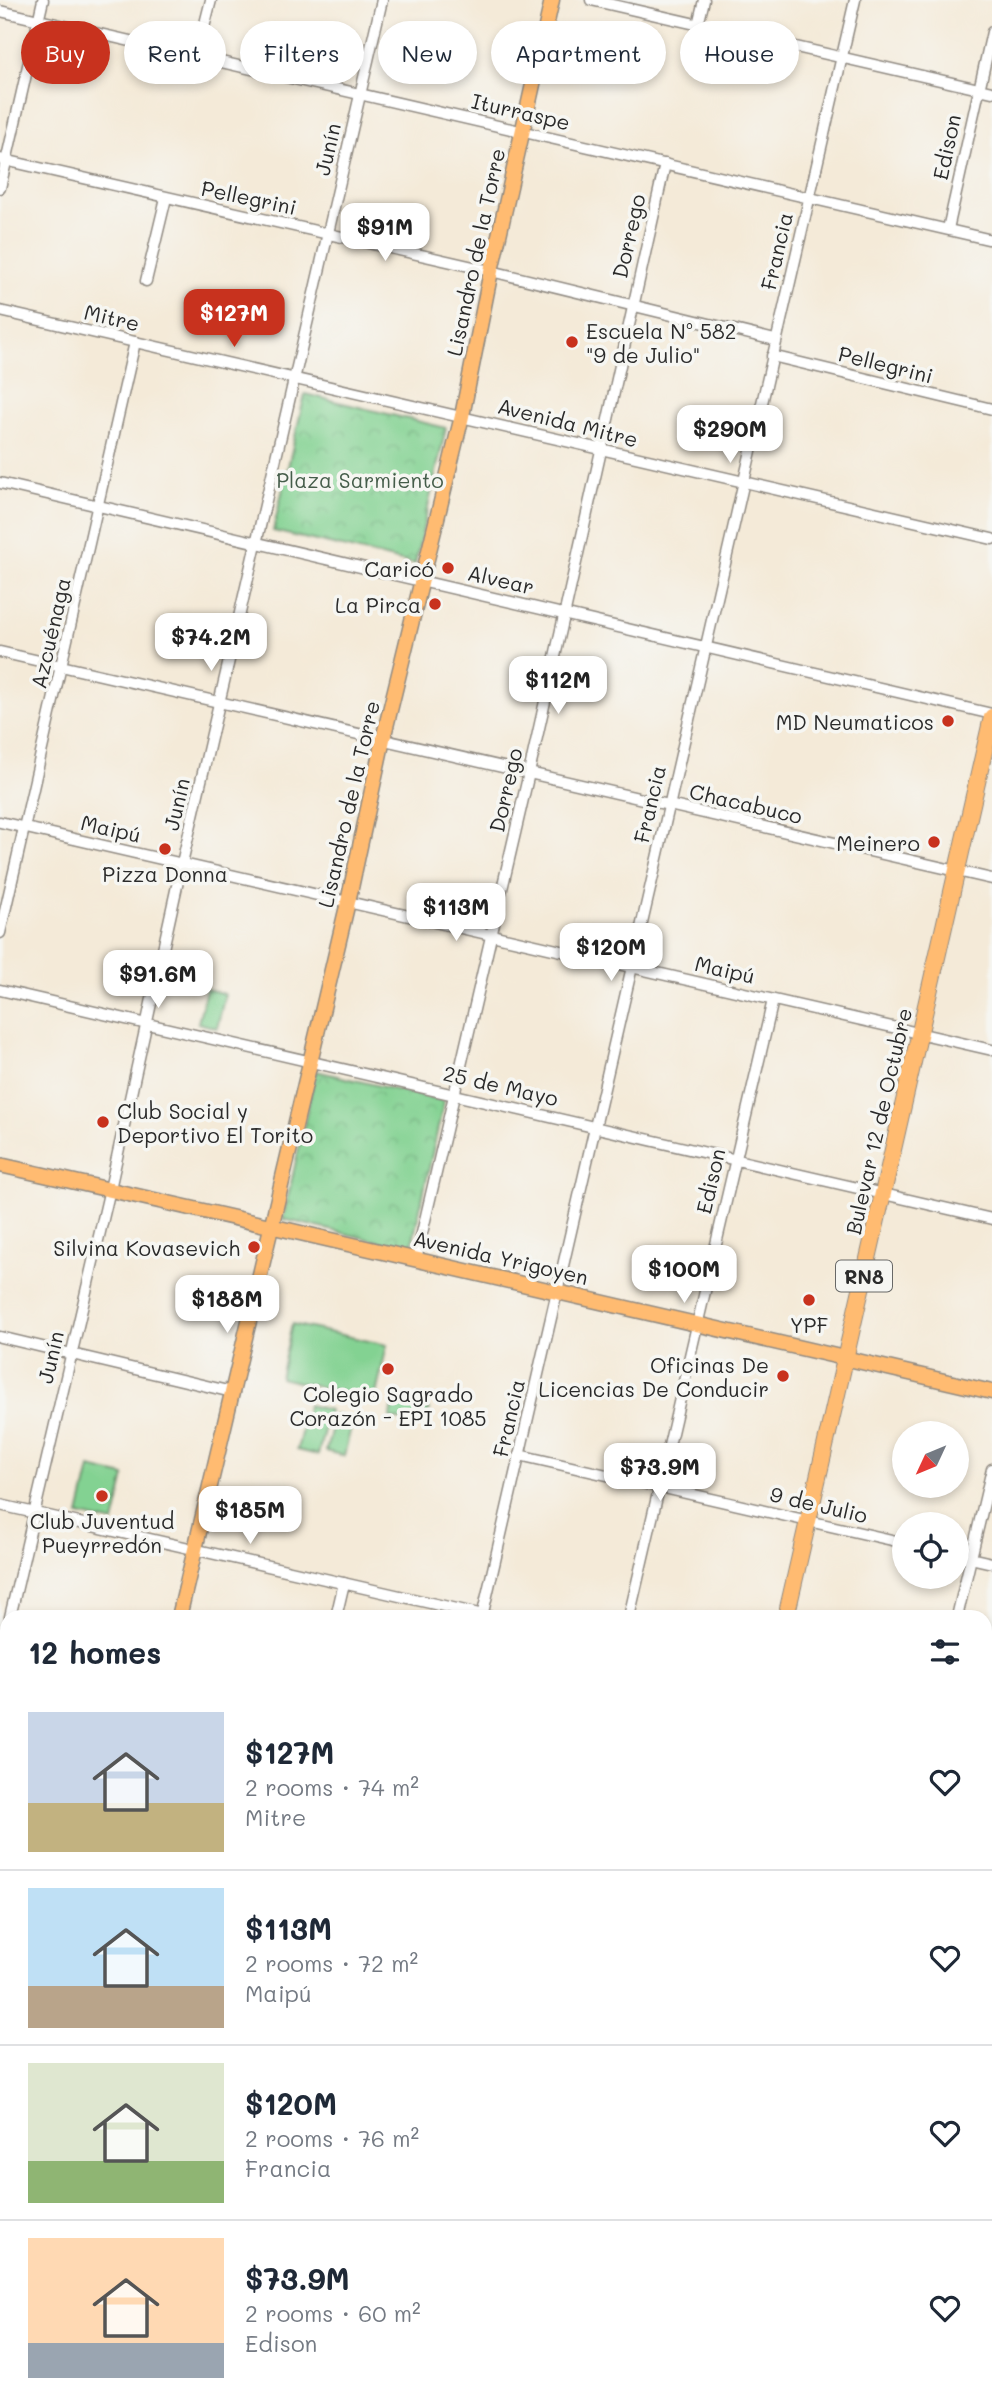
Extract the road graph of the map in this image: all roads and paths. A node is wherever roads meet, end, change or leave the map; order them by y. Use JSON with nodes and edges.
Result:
{"nodes":[{"id":1,"x":43,"y":0,"type":"edge"},
{"id":2,"x":211,"y":0,"type":"edge"},
{"id":3,"x":382,"y":0,"type":"edge"},
{"id":4,"x":552,"y":0,"type":"edge"},
{"id":5,"x":591,"y":0,"type":"edge"},
{"id":6,"x":704,"y":0,"type":"edge"},
{"id":7,"x":855,"y":0,"type":"edge"},
{"id":8,"x":0,"y":11,"type":"edge"},
{"id":9,"x":38,"y":19,"type":"junction"},
{"id":10,"x":206,"y":21,"type":"edge"},
{"id":11,"x":681,"y":21,"type":"edge"},
{"id":12,"x":699,"y":21,"type":"edge"},
{"id":13,"x":992,"y":32,"type":"edge"},
{"id":14,"x":124,"y":38,"type":"edge"},
{"id":15,"x":799,"y":48,"type":"edge"},
{"id":16,"x":842,"y":58,"type":"junction"},
{"id":17,"x":226,"y":62,"type":"edge"},
{"id":18,"x":978,"y":89,"type":"junction"},
{"id":19,"x":992,"y":92,"type":"edge"},
{"id":20,"x":360,"y":94,"type":"junction"},
{"id":21,"x":522,"y":131,"type":"junction"},
{"id":22,"x":3,"y":159,"type":"edge"},
{"id":23,"x":665,"y":164,"type":"junction"},
{"id":24,"x":0,"y":188,"type":"edge"},
{"id":25,"x":808,"y":197,"type":"junction"},
{"id":26,"x":166,"y":198,"type":"junction"},
{"id":27,"x":948,"y":229,"type":"junction"},
{"id":28,"x":328,"y":233,"type":"junction"},
{"id":29,"x":992,"y":240,"type":"edge"},
{"id":30,"x":491,"y":271,"type":"junction"},
{"id":31,"x":146,"y":281,"type":"dead end"},
{"id":32,"x":632,"y":306,"type":"junction"},
{"id":33,"x":0,"y":311,"type":"edge"},
{"id":34,"x":775,"y":340,"type":"junction"},
{"id":35,"x":135,"y":342,"type":"junction"},
{"id":36,"x":772,"y":356,"type":"junction"},
{"id":37,"x":294,"y":379,"type":"junction"},
{"id":38,"x":992,"y":410,"type":"edge"},
{"id":39,"x":462,"y":416,"type":"junction"},
{"id":40,"x":601,"y":451,"type":"junction"},
{"id":41,"x":0,"y":483,"type":"edge"},
{"id":42,"x":742,"y":484,"type":"junction"},
{"id":43,"x":99,"y":506,"type":"junction"},
{"id":44,"x":992,"y":539,"type":"edge"},
{"id":45,"x":257,"y":543,"type":"junction"},
{"id":46,"x":423,"y":580,"type":"junction"},
{"id":47,"x":565,"y":613,"type":"junction"},
{"id":48,"x":707,"y":647,"type":"junction"},
{"id":49,"x":0,"y":652,"type":"edge"},
{"id":50,"x":62,"y":666,"type":"junction"},
{"id":51,"x":220,"y":703,"type":"junction"},
{"id":52,"x":992,"y":715,"type":"edge"},
{"id":53,"x":383,"y":739,"type":"junction"},
{"id":54,"x":529,"y":773,"type":"junction"},
{"id":55,"x":668,"y":805,"type":"junction"},
{"id":56,"x":0,"y":822,"type":"edge"},
{"id":57,"x":25,"y":828,"type":"junction"},
{"id":58,"x":182,"y":863,"type":"junction"},
{"id":59,"x":957,"y":871,"type":"junction"},
{"id":60,"x":992,"y":879,"type":"edge"},
{"id":61,"x":348,"y":902,"type":"junction"},
{"id":62,"x":0,"y":933,"type":"edge"},
{"id":63,"x":492,"y":935,"type":"junction"},
{"id":64,"x":631,"y":967,"type":"junction"},
{"id":65,"x":0,"y":989,"type":"edge"},
{"id":66,"x":773,"y":1000,"type":"junction"},
{"id":67,"x":147,"y":1024,"type":"junction"},
{"id":68,"x":920,"y":1033,"type":"junction"},
{"id":69,"x":992,"y":1050,"type":"edge"},
{"id":70,"x":309,"y":1061,"type":"junction"},
{"id":71,"x":456,"y":1094,"type":"junction"},
{"id":72,"x":595,"y":1127,"type":"junction"},
{"id":73,"x":735,"y":1160,"type":"junction"},
{"id":74,"x":0,"y":1165,"type":"edge"},
{"id":75,"x":110,"y":1189,"type":"junction"},
{"id":76,"x":883,"y":1194,"type":"junction"},
{"id":77,"x":992,"y":1219,"type":"edge"},
{"id":78,"x":271,"y":1225,"type":"junction"},
{"id":79,"x":416,"y":1259,"type":"junction"},
{"id":80,"x":556,"y":1292,"type":"junction"},
{"id":81,"x":696,"y":1325,"type":"junction"},
{"id":82,"x":0,"y":1337,"type":"edge"},
{"id":83,"x":70,"y":1354,"type":"junction"},
{"id":84,"x":845,"y":1358,"type":"junction"},
{"id":85,"x":232,"y":1392,"type":"junction"},
{"id":86,"x":992,"y":1392,"type":"edge"},
{"id":87,"x":519,"y":1455,"type":"junction"},
{"id":88,"x":992,"y":1469,"type":"edge"},
{"id":89,"x":657,"y":1486,"type":"junction"},
{"id":90,"x":0,"y":1505,"type":"edge"},
{"id":91,"x":34,"y":1513,"type":"junction"},
{"id":92,"x":808,"y":1521,"type":"junction"},
{"id":93,"x":892,"y":1540,"type":"edge"},
{"id":94,"x":195,"y":1549,"type":"junction"},
{"id":95,"x":971,"y":1559,"type":"junction"},
{"id":96,"x":992,"y":1563,"type":"edge"},
{"id":97,"x":344,"y":1583,"type":"junction"},
{"id":98,"x":12,"y":1610,"type":"edge"},
{"id":99,"x":181,"y":1610,"type":"edge"},
{"id":100,"x":338,"y":1610,"type":"edge"},
{"id":101,"x":460,"y":1610,"type":"edge"},
{"id":102,"x":487,"y":1610,"type":"edge"},
{"id":103,"x":630,"y":1610,"type":"edge"},
{"id":104,"x":788,"y":1610,"type":"edge"},
{"id":105,"x":959,"y":1610,"type":"edge"}],
"edges":[{"from":1,"to":9,"type":"street"},
{"from":2,"to":10,"type":"street"},
{"from":3,"to":20,"type":"street","name":"Junín"},
{"from":4,"to":21,"type":"main road","name":"Lisandro de la Torre"},
{"from":5,"to":11,"type":"street"},
{"from":6,"to":12,"type":"street"},
{"from":7,"to":16,"type":"street","name":"Francia"},
{"from":8,"to":9,"type":"street","name":"Iturraspe"},
{"from":9,"to":14,"type":"street","name":"Iturraspe"},
{"from":9,"to":22,"type":"street"},
{"from":13,"to":18,"type":"street","name":"Edison"},
{"from":15,"to":16,"type":"street"},
{"from":16,"to":18,"type":"street"},
{"from":16,"to":25,"type":"street","name":"Francia"},
{"from":17,"to":20,"type":"street","name":"Iturraspe"},
{"from":18,"to":19,"type":"street"},
{"from":18,"to":27,"type":"street","name":"Edison"},
{"from":20,"to":21,"type":"street","name":"Iturraspe"},
{"from":20,"to":28,"type":"street","name":"Junín"},
{"from":21,"to":23,"type":"street","name":"Iturraspe"},
{"from":21,"to":30,"type":"main road","name":"Lisandro de la Torre"},
{"from":22,"to":24,"type":"street"},
{"from":22,"to":26,"type":"street","name":"Pellegrini"},
{"from":23,"to":25,"type":"street","name":"Iturraspe"},
{"from":23,"to":32,"type":"street","name":"Dorrego"},
{"from":25,"to":27,"type":"street","name":"Iturraspe"},
{"from":25,"to":34,"type":"street","name":"Francia"},
{"from":26,"to":28,"type":"street","name":"Pellegrini"},
{"from":26,"to":31,"type":"street"},
{"from":27,"to":29,"type":"street","name":"Iturraspe"},
{"from":28,"to":30,"type":"street","name":"Pellegrini"},
{"from":28,"to":37,"type":"street","name":"Junín"},
{"from":30,"to":32,"type":"street","name":"Pellegrini"},
{"from":30,"to":39,"type":"main road","name":"Lisandro de la Torre"},
{"from":32,"to":34,"type":"street","name":"Pellegrini"},
{"from":32,"to":40,"type":"street","name":"Dorrego"},
{"from":33,"to":35,"type":"street","name":"Mitre"},
{"from":34,"to":36,"type":"street","name":"Francia"},
{"from":35,"to":37,"type":"street","name":"Mitre"},
{"from":35,"to":43,"type":"street","name":"Azcuénaga"},
{"from":36,"to":38,"type":"street","name":"Pellegrini"},
{"from":36,"to":42,"type":"street","name":"Francia"},
{"from":37,"to":39,"type":"street","name":"Mitre"},
{"from":37,"to":45,"type":"street","name":"Junín"},
{"from":39,"to":40,"type":"street","name":"Avenida Mitre"},
{"from":39,"to":46,"type":"main road","name":"Lisandro de la Torre"},
{"from":40,"to":42,"type":"street","name":"Avenida Mitre"},
{"from":40,"to":47,"type":"street","name":"Dorrego"},
{"from":41,"to":43,"type":"street","name":"Alvear"},
{"from":42,"to":44,"type":"street","name":"Avenida Mitre"},
{"from":42,"to":48,"type":"street","name":"Francia"},
{"from":43,"to":45,"type":"street","name":"Alvear"},
{"from":43,"to":50,"type":"street","name":"Azcuénaga"},
{"from":45,"to":46,"type":"street","name":"Alvear"},
{"from":45,"to":51,"type":"street","name":"Junín"},
{"from":46,"to":47,"type":"street","name":"Alvear"},
{"from":46,"to":53,"type":"main road","name":"Lisandro de la Torre"},
{"from":47,"to":48,"type":"street","name":"Alvear"},
{"from":47,"to":54,"type":"street","name":"Dorrego"},
{"from":48,"to":52,"type":"street","name":"Alvear"},
{"from":48,"to":55,"type":"street","name":"Francia"},
{"from":49,"to":50,"type":"street","name":"Chacabuco"},
{"from":50,"to":51,"type":"street","name":"Chacabuco"},
{"from":50,"to":57,"type":"street","name":"Azcuénaga"},
{"from":51,"to":53,"type":"street","name":"Chacabuco"},
{"from":51,"to":58,"type":"street","name":"Junín"},
{"from":52,"to":59,"type":"highway","name":"Bulevar 12 de Octubre","number":"RN8"},
{"from":53,"to":54,"type":"street","name":"Chacabuco"},
{"from":53,"to":61,"type":"main road","name":"Lisandro de la Torre"},
{"from":54,"to":55,"type":"street","name":"Chacabuco"},
{"from":54,"to":63,"type":"street","name":"Dorrego"},
{"from":55,"to":59,"type":"street","name":"Chacabuco"},
{"from":55,"to":64,"type":"street","name":"Francia"},
{"from":56,"to":57,"type":"street","name":"Maipú"},
{"from":57,"to":58,"type":"street","name":"Maipú"},
{"from":57,"to":62,"type":"street","name":"Azcuénaga"},
{"from":58,"to":61,"type":"street","name":"Maipú"},
{"from":58,"to":67,"type":"street","name":"Junín"},
{"from":59,"to":60,"type":"street","name":"Chacabuco"},
{"from":59,"to":68,"type":"highway","name":"Bulevar 12 de Octubre","number":"RN8"},
{"from":61,"to":63,"type":"street","name":"Maipú"},
{"from":61,"to":70,"type":"main road","name":"Lisandro de la Torre"},
{"from":63,"to":64,"type":"street","name":"Maipú"},
{"from":63,"to":71,"type":"street","name":"Dorrego"},
{"from":64,"to":66,"type":"street","name":"Maipú"},
{"from":64,"to":72,"type":"street","name":"Francia"},
{"from":65,"to":67,"type":"street","name":"25 de Mayo"},
{"from":66,"to":68,"type":"street","name":"Maipú"},
{"from":66,"to":73,"type":"street","name":"Edison"},
{"from":67,"to":70,"type":"street","name":"25 de Mayo"},
{"from":67,"to":75,"type":"street","name":"Junín"},
{"from":68,"to":69,"type":"street","name":"Maipú"},
{"from":68,"to":76,"type":"highway","name":"Bulevar 12 de Octubre","number":"RN8"},
{"from":70,"to":71,"type":"street","name":"25 de Mayo"},
{"from":70,"to":78,"type":"main road","name":"Lisandro de la Torre"},
{"from":71,"to":72,"type":"street","name":"25 de Mayo"},
{"from":71,"to":79,"type":"street","name":"Dorrego"},
{"from":72,"to":73,"type":"street","name":"25 de Mayo"},
{"from":72,"to":80,"type":"street","name":"Francia"},
{"from":73,"to":76,"type":"street","name":"25 de Mayo"},
{"from":73,"to":81,"type":"street","name":"Edison"},
{"from":74,"to":75,"type":"main road","name":"Avenida Yrigoyen"},
{"from":75,"to":78,"type":"main road","name":"Avenida Yrigoyen"},
{"from":75,"to":83,"type":"street","name":"Junín"},
{"from":76,"to":77,"type":"street","name":"25 de Mayo"},
{"from":76,"to":84,"type":"highway","name":"Bulevar 12 de Octubre","number":"RN8"},
{"from":78,"to":79,"type":"main road","name":"Avenida Yrigoyen"},
{"from":78,"to":85,"type":"main road","name":"Lisandro de la Torre"},
{"from":79,"to":80,"type":"main road","name":"Avenida Yrigoyen"},
{"from":80,"to":81,"type":"main road","name":"Avenida Yrigoyen"},
{"from":80,"to":87,"type":"street","name":"Francia"},
{"from":81,"to":84,"type":"main road","name":"Avenida Yrigoyen"},
{"from":81,"to":89,"type":"street","name":"Edison"},
{"from":82,"to":83,"type":"street"},
{"from":83,"to":85,"type":"street"},
{"from":83,"to":91,"type":"street","name":"Junín"},
{"from":84,"to":86,"type":"main road","name":"Avenida Yrigoyen"},
{"from":84,"to":92,"type":"highway","name":"Bulevar 12 de Octubre","number":"RN8"},
{"from":85,"to":94,"type":"main road","name":"Lisandro de la Torre"},
{"from":87,"to":89,"type":"street","name":"9 de Julio"},
{"from":87,"to":102,"type":"street","name":"Francia"},
{"from":88,"to":95,"type":"street"},
{"from":89,"to":92,"type":"street","name":"9 de Julio"},
{"from":89,"to":103,"type":"street","name":"Edison"},
{"from":90,"to":91,"type":"street"},
{"from":91,"to":94,"type":"street"},
{"from":91,"to":98,"type":"street","name":"Junín"},
{"from":92,"to":93,"type":"street","name":"9 de Julio"},
{"from":92,"to":104,"type":"highway","name":"Bulevar 12 de Octubre","number":"RN8"},
{"from":94,"to":97,"type":"street"},
{"from":94,"to":99,"type":"main road","name":"Lisandro de la Torre"},
{"from":95,"to":96,"type":"street"},
{"from":95,"to":105,"type":"street"},
{"from":97,"to":100,"type":"street"},
{"from":97,"to":101,"type":"street"}]}
